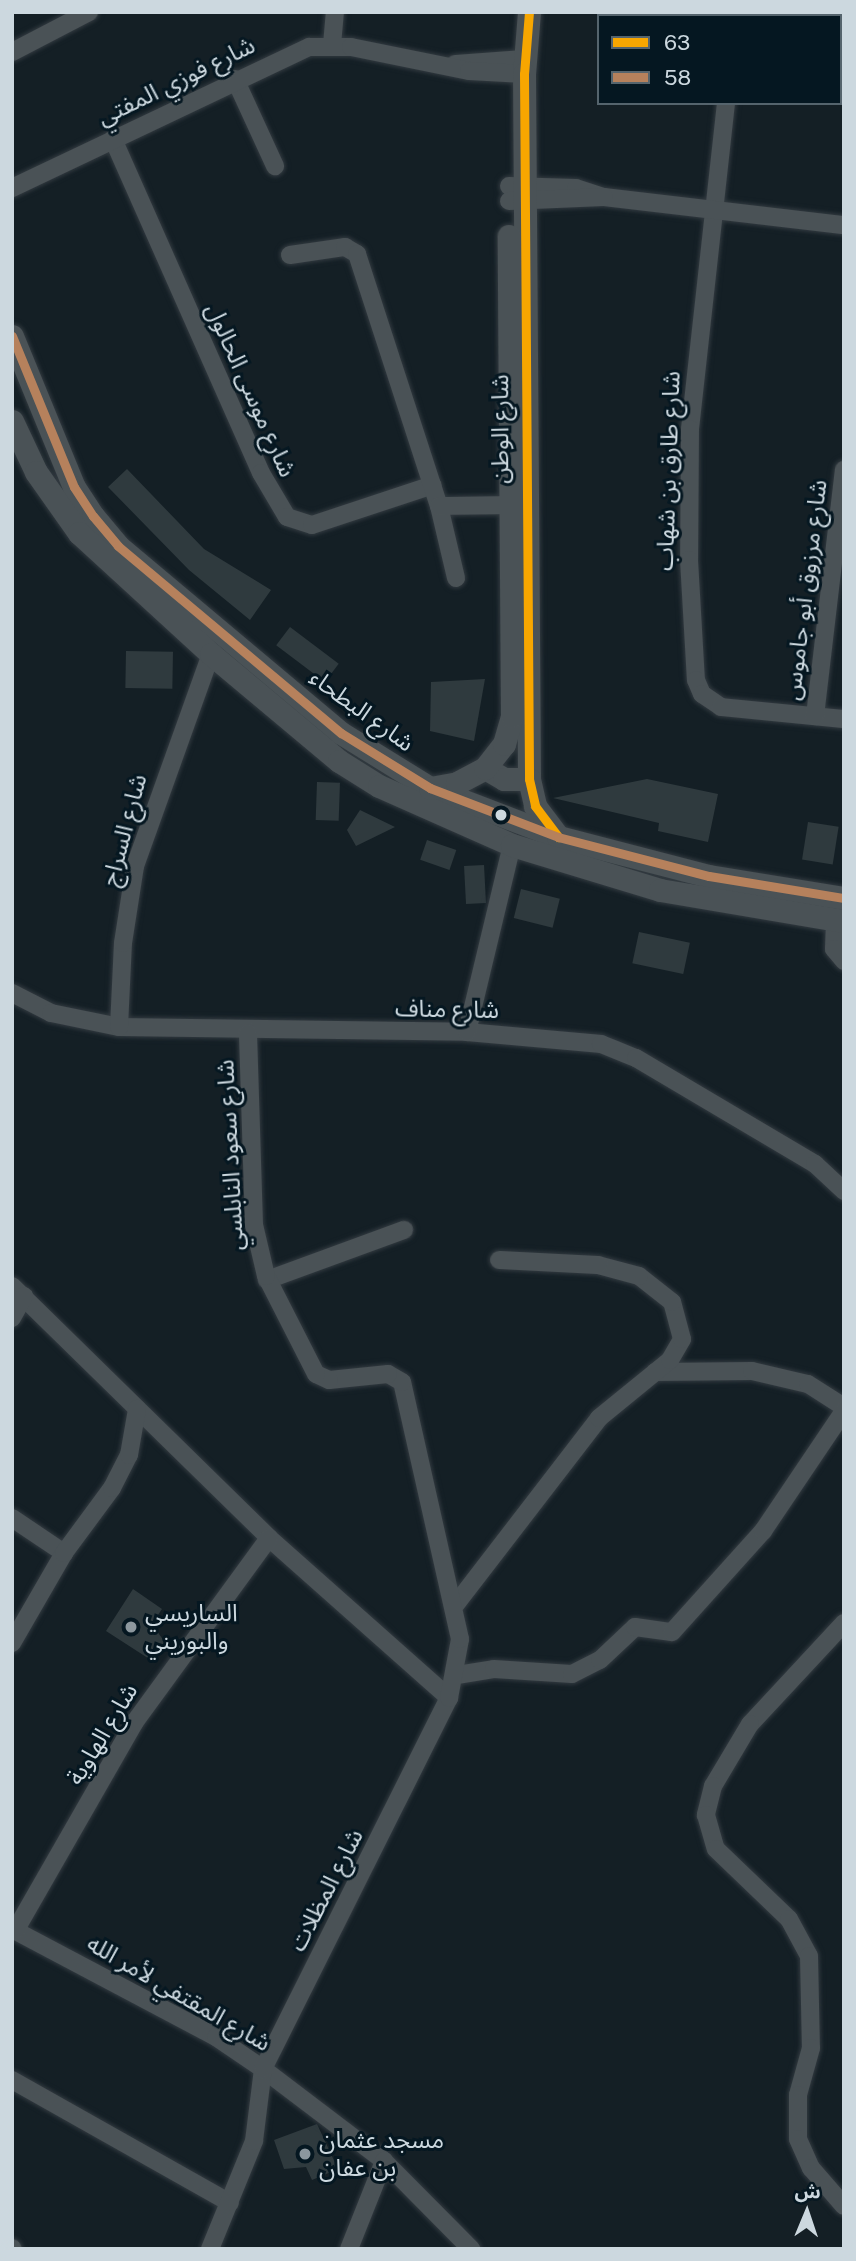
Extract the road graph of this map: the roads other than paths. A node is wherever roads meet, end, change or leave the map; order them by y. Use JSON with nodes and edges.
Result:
{"nodes":[{"id":1,"x":89,"y":12,"type":"edge"},
{"id":2,"x":335,"y":12,"type":"edge"},
{"id":3,"x":515,"y":12,"type":"edge"},
{"id":4,"x":529,"y":12,"type":"edge"},
{"id":5,"x":332,"y":45,"type":"junction"},
{"id":6,"x":12,"y":52,"type":"edge"},
{"id":7,"x":517,"y":66,"type":"junction"},
{"id":8,"x":235,"y":79,"type":"junction"},
{"id":9,"x":726,"y":105,"type":"edge"},
{"id":10,"x":113,"y":139,"type":"junction"},
{"id":11,"x":275,"y":166,"type":"dead end"},
{"id":12,"x":12,"y":188,"type":"edge"},
{"id":13,"x":517,"y":194,"type":"junction"},
{"id":14,"x":713,"y":211,"type":"junction"},
{"id":15,"x":844,"y":225,"type":"edge"},
{"id":16,"x":290,"y":255,"type":"dead end"},
{"id":17,"x":12,"y":336,"type":"edge"},
{"id":18,"x":12,"y":421,"type":"edge"},
{"id":19,"x":844,"y":470,"type":"edge"},
{"id":20,"x":433,"y":485,"type":"junction"},
{"id":21,"x":507,"y":505,"type":"junction"},
{"id":22,"x":439,"y":506,"type":"junction"},
{"id":23,"x":456,"y":578,"type":"dead end"},
{"id":24,"x":211,"y":654,"type":"junction"},
{"id":25,"x":814,"y":716,"type":"junction"},
{"id":26,"x":844,"y":719,"type":"edge"},
{"id":27,"x":485,"y":768,"type":"junction"},
{"id":28,"x":528,"y":779,"type":"junction"},
{"id":29,"x":430,"y":788,"type":"junction"},
{"id":30,"x":558,"y":838,"type":"junction"},
{"id":31,"x":512,"y":845,"type":"junction"},
{"id":32,"x":844,"y":898,"type":"edge"},
{"id":33,"x":840,"y":920,"type":"edge"},
{"id":34,"x":844,"y":961,"type":"edge"},
{"id":35,"x":12,"y":993,"type":"edge"},
{"id":36,"x":119,"y":1027,"type":"junction"},
{"id":37,"x":467,"y":1032,"type":"junction"},
{"id":38,"x":248,"y":1033,"type":"junction"},
{"id":39,"x":844,"y":1191,"type":"edge"},
{"id":40,"x":404,"y":1230,"type":"dead end"},
{"id":41,"x":499,"y":1260,"type":"dead end"},
{"id":42,"x":267,"y":1280,"type":"junction"},
{"id":43,"x":18,"y":1291,"type":"edge"},
{"id":44,"x":12,"y":1318,"type":"edge"},
{"id":45,"x":655,"y":1372,"type":"junction"},
{"id":46,"x":137,"y":1409,"type":"junction"},
{"id":47,"x":844,"y":1409,"type":"edge"},
{"id":48,"x":12,"y":1518,"type":"edge"},
{"id":49,"x":269,"y":1538,"type":"junction"},
{"id":50,"x":439,"y":1551,"type":"joint"},
{"id":51,"x":64,"y":1553,"type":"junction"},
{"id":52,"x":456,"y":1604,"type":"junction"},
{"id":53,"x":844,"y":1623,"type":"edge"},
{"id":54,"x":12,"y":1643,"type":"edge"},
{"id":55,"x":457,"y":1675,"type":"junction"},
{"id":56,"x":449,"y":1698,"type":"junction"},
{"id":57,"x":14,"y":1930,"type":"edge"},
{"id":58,"x":263,"y":2069,"type":"junction"},
{"id":59,"x":12,"y":2080,"type":"edge"},
{"id":60,"x":384,"y":2161,"type":"junction"},
{"id":61,"x":230,"y":2203,"type":"junction"},
{"id":62,"x":844,"y":2206,"type":"edge"},
{"id":63,"x":210,"y":2249,"type":"edge"},
{"id":64,"x":349,"y":2249,"type":"edge"},
{"id":65,"x":471,"y":2249,"type":"edge"}],
"edges":[{"from":1,"to":6,"type":"street"},
{"from":2,"to":5,"type":"street"},
{"from":3,"to":7,"type":"street","name":"شارع الوطن"},
{"from":4,"to":7,"type":"street","name":"شارع الوطن"},
{"from":5,"to":7,"type":"street","name":"شارع فوزي المفتي"},
{"from":5,"to":8,"type":"street","name":"شارع فوزي المفتي"},
{"from":7,"to":13,"type":"street","name":"شارع الوطن"},
{"from":8,"to":10,"type":"street","name":"شارع فوزي المفتي"},
{"from":8,"to":11,"type":"street"},
{"from":9,"to":14,"type":"street","name":"شارع طارق بن شهاب"},
{"from":10,"to":12,"type":"street","name":"شارع فوزي المفتي"},
{"from":10,"to":20,"type":"street","name":"شارع موسى الحالول"},
{"from":13,"to":14,"type":"street"},
{"from":13,"to":21,"type":"street","name":"شارع الوطن"},
{"from":13,"to":28,"type":"street","name":"شارع الوطن"},
{"from":14,"to":15,"type":"street"},
{"from":14,"to":25,"type":"street","name":"شارع طارق بن شهاب"},
{"from":16,"to":20,"type":"street"},
{"from":17,"to":29,"type":"street","name":"شارع البطحاء"},
{"from":18,"to":24,"type":"street","name":"شارع البطحاء"},
{"from":19,"to":25,"type":"street","name":"شارع مرزوق أبو جاموس"},
{"from":20,"to":22,"type":"street"},
{"from":21,"to":22,"type":"street"},
{"from":21,"to":27,"type":"street","name":"شارع الوطن"},
{"from":22,"to":23,"type":"street"},
{"from":24,"to":31,"type":"street","name":"شارع البطحاء"},
{"from":24,"to":36,"type":"street","name":"شارع السراج"},
{"from":25,"to":26,"type":"street","name":"شارع طارق بن شهاب"},
{"from":27,"to":28,"type":"street"},
{"from":27,"to":29,"type":"street","name":"شارع الوطن"},
{"from":28,"to":30,"type":"street","name":"شارع الوطن"},
{"from":29,"to":30,"type":"street","name":"شارع البطحاء"},
{"from":30,"to":32,"type":"street","name":"شارع البطحاء"},
{"from":31,"to":33,"type":"street","name":"شارع البطحاء"},
{"from":31,"to":37,"type":"street"},
{"from":33,"to":34,"type":"street"},
{"from":35,"to":36,"type":"street","name":"شارع مناف"},
{"from":36,"to":38,"type":"street","name":"شارع مناف"},
{"from":37,"to":38,"type":"street","name":"شارع مناف"},
{"from":37,"to":39,"type":"street","name":"شارع مناف"},
{"from":38,"to":42,"type":"street","name":"شارع سعود النابلسي"},
{"from":40,"to":42,"type":"street"},
{"from":41,"to":45,"type":"street"},
{"from":42,"to":50,"type":"street","name":"شارع سعود النابلسي"},
{"from":43,"to":44,"type":"street"},
{"from":43,"to":46,"type":"street"},
{"from":45,"to":47,"type":"street"},
{"from":45,"to":52,"type":"street"},
{"from":46,"to":49,"type":"street"},
{"from":46,"to":51,"type":"street"},
{"from":47,"to":55,"type":"street"},
{"from":48,"to":51,"type":"street"},
{"from":49,"to":56,"type":"street"},
{"from":49,"to":57,"type":"street","name":"شارع الهاوية"},
{"from":50,"to":52,"type":"street","name":"شارع المظلات"},
{"from":51,"to":54,"type":"street"},
{"from":52,"to":55,"type":"street","name":"شارع المظلات"},
{"from":53,"to":62,"type":"street"},
{"from":55,"to":56,"type":"street","name":"شارع المظلات"},
{"from":56,"to":58,"type":"street","name":"شارع المظلات"},
{"from":57,"to":58,"type":"street","name":"شارع المقتفي لأمر الله"},
{"from":58,"to":60,"type":"street","name":"شارع المقتفي لأمر الله"},
{"from":58,"to":61,"type":"street","name":"شارع المظلات"},
{"from":59,"to":61,"type":"street"},
{"from":60,"to":64,"type":"street"},
{"from":60,"to":65,"type":"street","name":"شارع المقتفي لأمر الله"},
{"from":61,"to":63,"type":"street","name":"شارع المظلات"}]}
